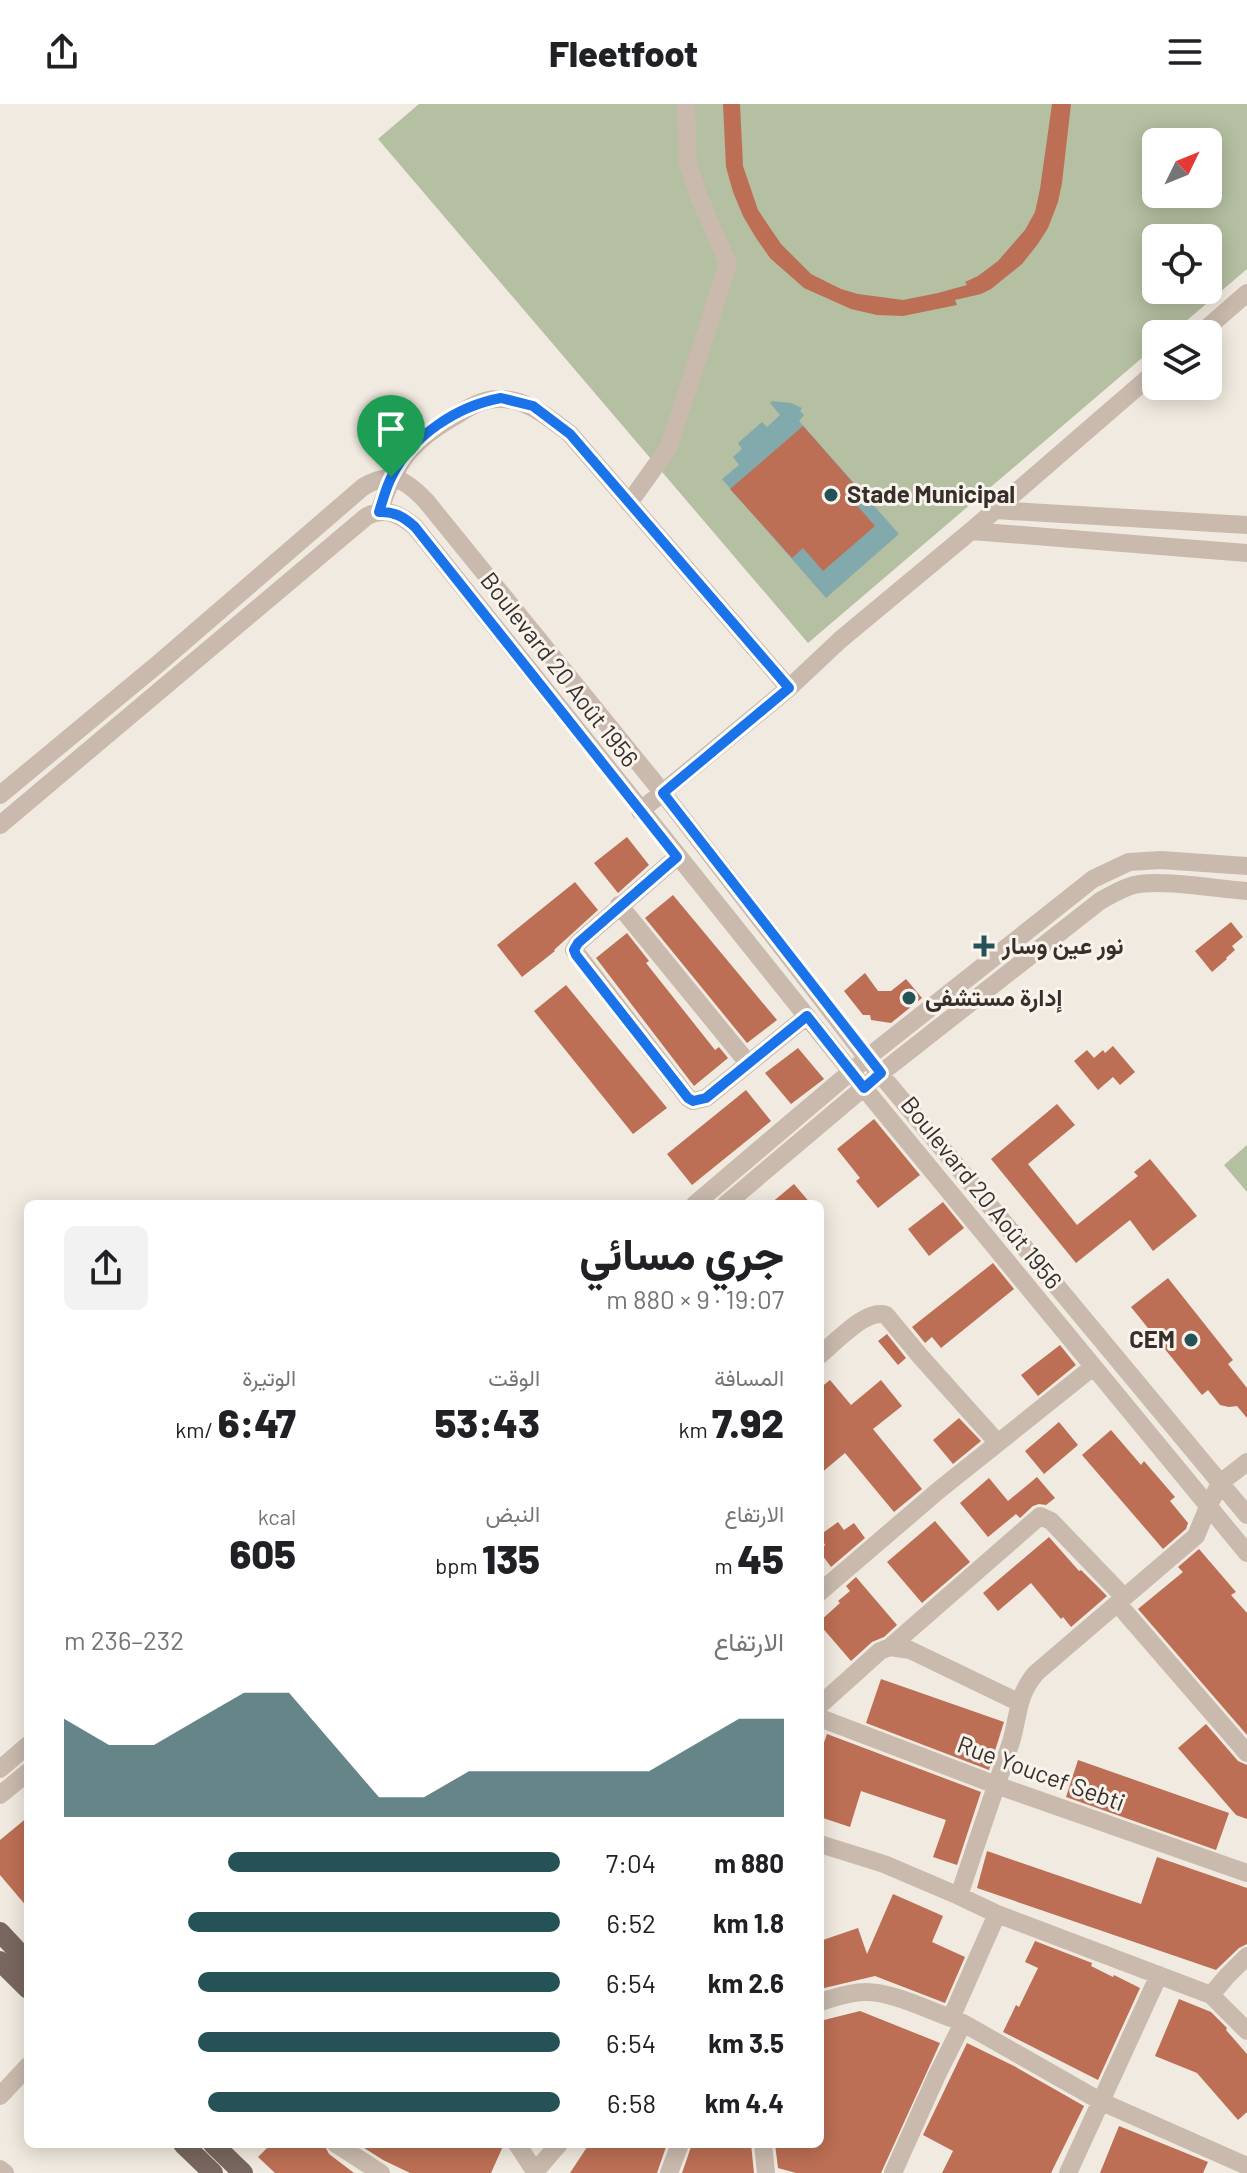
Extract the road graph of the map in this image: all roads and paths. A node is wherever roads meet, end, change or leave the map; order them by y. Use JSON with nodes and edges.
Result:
{"nodes":[{"id":1,"x":686,"y":104,"type":"edge"},
{"id":2,"x":1247,"y":293,"type":"edge"},
{"id":3,"x":1216,"y":320,"type":"edge"},
{"id":4,"x":1142,"y":383,"type":"edge"},
{"id":5,"x":391,"y":477,"type":"junction"},
{"id":6,"x":629,"y":503,"type":"junction"},
{"id":7,"x":995,"y":510,"type":"junction"},
{"id":8,"x":379,"y":512,"type":"junction"},
{"id":9,"x":1247,"y":525,"type":"edge"},
{"id":10,"x":971,"y":531,"type":"junction"},
{"id":11,"x":1247,"y":553,"type":"edge"},
{"id":12,"x":789,"y":688,"type":"junction"},
{"id":13,"x":4,"y":786,"type":"edge"},
{"id":14,"x":663,"y":793,"type":"junction"},
{"id":15,"x":30,"y":800,"type":"junction"},
{"id":16,"x":640,"y":811,"type":"junction"},
{"id":17,"x":0,"y":825,"type":"edge"},
{"id":18,"x":677,"y":857,"type":"junction"},
{"id":19,"x":1247,"y":866,"type":"edge"},
{"id":20,"x":1247,"y":891,"type":"edge"},
{"id":21,"x":619,"y":905,"type":"junction"},
{"id":22,"x":807,"y":1016,"type":"junction"},
{"id":23,"x":867,"y":1058,"type":"junction"},
{"id":24,"x":748,"y":1063,"type":"junction"},
{"id":25,"x":852,"y":1072,"type":"junction"},
{"id":26,"x":881,"y":1073,"type":"junction"},
{"id":27,"x":864,"y":1088,"type":"junction"},
{"id":28,"x":700,"y":1200,"type":"edge"},
{"id":29,"x":731,"y":1200,"type":"edge"},
{"id":30,"x":824,"y":1352,"type":"edge"},
{"id":31,"x":1093,"y":1367,"type":"junction"},
{"id":32,"x":998,"y":1443,"type":"junction"},
{"id":33,"x":1247,"y":1462,"type":"edge"},
{"id":34,"x":1220,"y":1483,"type":"junction"},
{"id":35,"x":1208,"y":1507,"type":"junction"},
{"id":36,"x":1247,"y":1515,"type":"edge"},
{"id":37,"x":1247,"y":1553,"type":"edge"},
{"id":38,"x":824,"y":1589,"type":"edge"},
{"id":39,"x":1121,"y":1600,"type":"junction"},
{"id":40,"x":890,"y":1647,"type":"junction"},
{"id":41,"x":824,"y":1701,"type":"edge"},
{"id":42,"x":1020,"y":1703,"type":"junction"},
{"id":43,"x":824,"y":1720,"type":"edge"},
{"id":44,"x":24,"y":1748,"type":"edge"},
{"id":45,"x":1247,"y":1753,"type":"edge"},
{"id":46,"x":0,"y":1769,"type":"edge"},
{"id":47,"x":24,"y":1775,"type":"edge"},
{"id":48,"x":996,"y":1785,"type":"junction"},
{"id":49,"x":0,"y":1795,"type":"edge"},
{"id":50,"x":824,"y":1845,"type":"edge"},
{"id":51,"x":1247,"y":1873,"type":"edge"},
{"id":52,"x":959,"y":1896,"type":"junction"},
{"id":53,"x":997,"y":1914,"type":"junction"},
{"id":54,"x":0,"y":1932,"type":"edge"},
{"id":55,"x":1247,"y":1956,"type":"edge"},
{"id":56,"x":24,"y":1958,"type":"edge"},
{"id":57,"x":0,"y":1961,"type":"edge"},
{"id":58,"x":1159,"y":1975,"type":"junction"},
{"id":59,"x":24,"y":1985,"type":"edge"},
{"id":60,"x":1211,"y":1995,"type":"junction"},
{"id":61,"x":824,"y":2001,"type":"edge"},
{"id":62,"x":957,"y":2020,"type":"junction"},
{"id":63,"x":1247,"y":2031,"type":"edge"},
{"id":64,"x":24,"y":2070,"type":"edge"},
{"id":65,"x":0,"y":2096,"type":"edge"},
{"id":66,"x":1102,"y":2102,"type":"junction"},
{"id":67,"x":187,"y":2148,"type":"edge"},
{"id":68,"x":217,"y":2148,"type":"edge"},
{"id":69,"x":342,"y":2148,"type":"edge"},
{"id":70,"x":519,"y":2148,"type":"edge"},
{"id":71,"x":556,"y":2148,"type":"edge"},
{"id":72,"x":678,"y":2148,"type":"edge"},
{"id":73,"x":764,"y":2148,"type":"edge"},
{"id":74,"x":1247,"y":2166,"type":"edge"},
{"id":75,"x":0,"y":2169,"type":"edge"},
{"id":76,"x":769,"y":2172,"type":"edge"},
{"id":77,"x":5,"y":2173,"type":"edge"},
{"id":78,"x":213,"y":2173,"type":"edge"},
{"id":79,"x":243,"y":2173,"type":"edge"},
{"id":80,"x":381,"y":2173,"type":"edge"},
{"id":81,"x":535,"y":2173,"type":"edge"},
{"id":82,"x":669,"y":2173,"type":"edge"},
{"id":83,"x":893,"y":2173,"type":"edge"},
{"id":84,"x":1068,"y":2173,"type":"edge"}],
"edges":[{"from":1,"to":6,"type":"street"},
{"from":2,"to":3,"type":"street"},
{"from":4,"to":7,"type":"street"},
{"from":5,"to":6,"type":"street"},
{"from":5,"to":8,"type":"street"},
{"from":5,"to":13,"type":"street"},
{"from":5,"to":14,"type":"street","name":"Boulevard 20 Août 1956"},
{"from":6,"to":12,"type":"street"},
{"from":7,"to":9,"type":"street"},
{"from":7,"to":10,"type":"street"},
{"from":8,"to":15,"type":"street"},
{"from":8,"to":16,"type":"street","name":"Boulevard 20 Août 1956"},
{"from":10,"to":11,"type":"street"},
{"from":10,"to":12,"type":"street"},
{"from":12,"to":14,"type":"street"},
{"from":13,"to":15,"type":"street"},
{"from":14,"to":16,"type":"street"},
{"from":14,"to":23,"type":"street","name":"Boulevard 20 Août 1956"},
{"from":15,"to":17,"type":"street"},
{"from":16,"to":18,"type":"street","name":"Boulevard 20 Août 1956"},
{"from":18,"to":21,"type":"street"},
{"from":18,"to":22,"type":"street","name":"Boulevard 20 Août 1956"},
{"from":19,"to":23,"type":"street"},
{"from":20,"to":26,"type":"street"},
{"from":21,"to":24,"type":"street"},
{"from":21,"to":24,"type":"street"},
{"from":22,"to":24,"type":"street"},
{"from":22,"to":25,"type":"street","name":"Boulevard 20 Août 1956"},
{"from":23,"to":25,"type":"street"},
{"from":23,"to":26,"type":"street","name":"Boulevard 20 Août 1956"},
{"from":25,"to":27,"type":"street","name":"Boulevard 20 Août 1956"},
{"from":25,"to":28,"type":"street"},
{"from":26,"to":27,"type":"street"},
{"from":26,"to":34,"type":"street","name":"Boulevard 20 Août 1956"},
{"from":27,"to":29,"type":"street"},
{"from":27,"to":31,"type":"street","name":"Boulevard 20 Août 1956"},
{"from":30,"to":32,"type":"street"},
{"from":31,"to":32,"type":"street"},
{"from":31,"to":35,"type":"street","name":"Boulevard 20 Août 1956"},
{"from":32,"to":38,"type":"street"},
{"from":33,"to":34,"type":"street"},
{"from":34,"to":35,"type":"street"},
{"from":34,"to":36,"type":"street","name":"Boulevard 20 Août 1956"},
{"from":35,"to":37,"type":"street","name":"Boulevard 20 Août 1956"},
{"from":35,"to":39,"type":"street"},
{"from":39,"to":40,"type":"street"},
{"from":39,"to":42,"type":"street"},
{"from":39,"to":45,"type":"street"},
{"from":40,"to":41,"type":"street"},
{"from":40,"to":42,"type":"street"},
{"from":42,"to":48,"type":"street"},
{"from":43,"to":48,"type":"street","name":"Rue Youcef Sebti"},
{"from":44,"to":46,"type":"street"},
{"from":47,"to":49,"type":"street"},
{"from":48,"to":51,"type":"street","name":"Rue Youcef Sebti"},
{"from":48,"to":52,"type":"street"},
{"from":50,"to":52,"type":"street"},
{"from":52,"to":53,"type":"street"},
{"from":53,"to":58,"type":"street"},
{"from":53,"to":62,"type":"street"},
{"from":54,"to":56,"type":"main road"},
{"from":55,"to":60,"type":"street"},
{"from":57,"to":59,"type":"main road"},
{"from":58,"to":60,"type":"street"},
{"from":58,"to":66,"type":"street"},
{"from":60,"to":63,"type":"street"},
{"from":61,"to":62,"type":"street"},
{"from":62,"to":66,"type":"street"},
{"from":62,"to":83,"type":"street"},
{"from":64,"to":65,"type":"street"},
{"from":66,"to":74,"type":"street"},
{"from":66,"to":84,"type":"street"},
{"from":67,"to":78,"type":"main road"},
{"from":68,"to":79,"type":"main road"},
{"from":69,"to":80,"type":"street"},
{"from":70,"to":81,"type":"street"},
{"from":71,"to":81,"type":"street"},
{"from":72,"to":82,"type":"street"},
{"from":73,"to":76,"type":"street"},
{"from":75,"to":77,"type":"street"}]}
